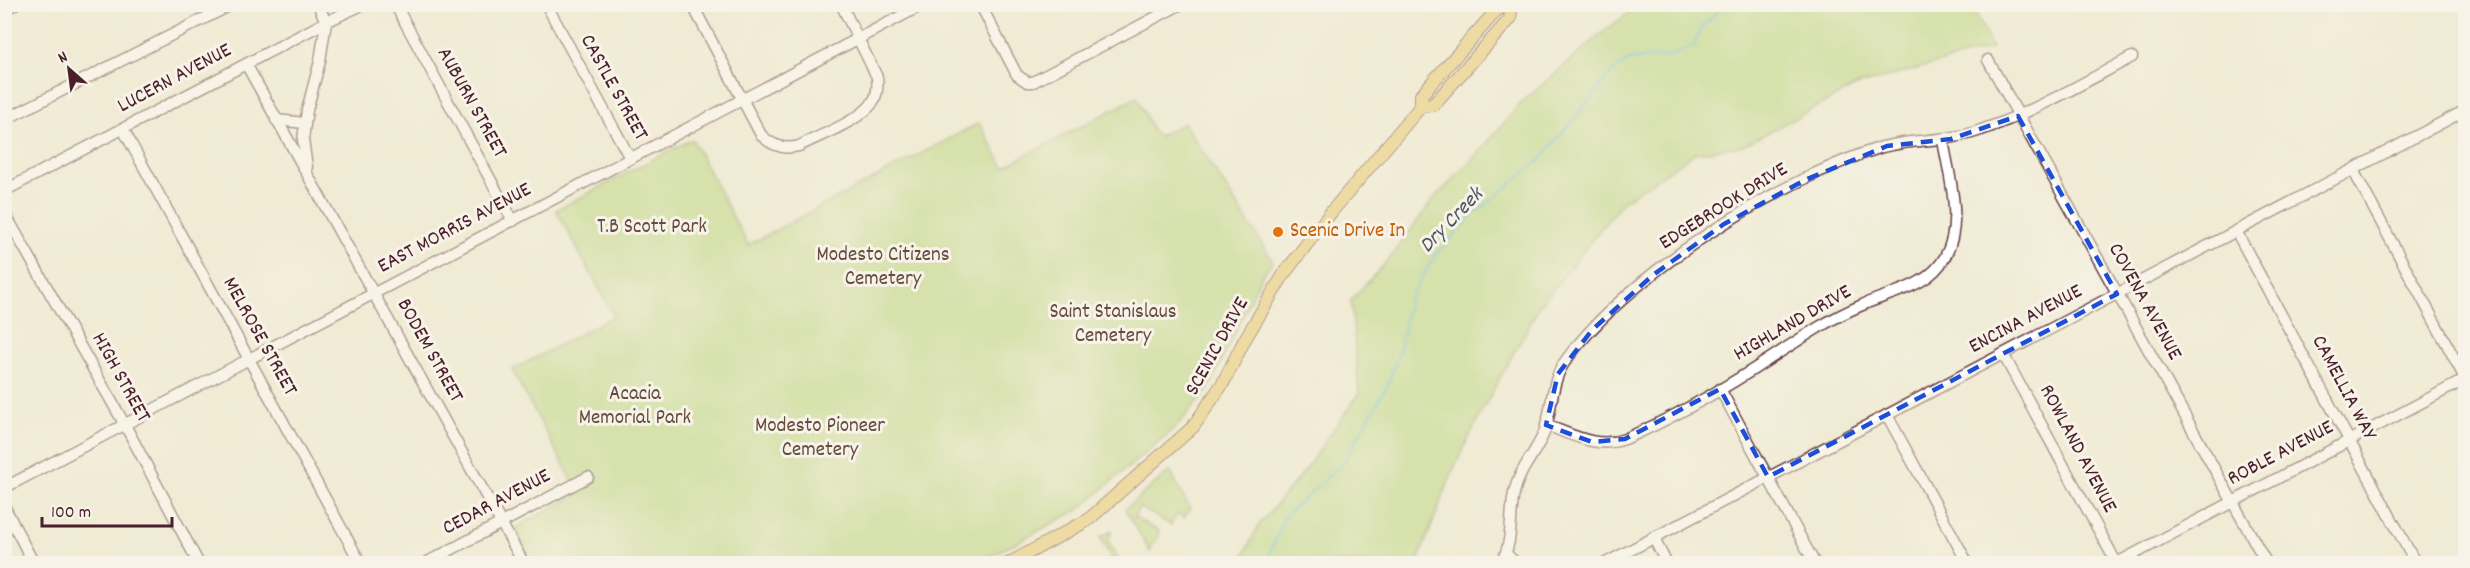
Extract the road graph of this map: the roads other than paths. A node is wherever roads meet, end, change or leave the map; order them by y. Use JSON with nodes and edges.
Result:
{"nodes":[{"id":1,"x":15,"y":4,"type":"edge"},
{"id":2,"x":232,"y":4,"type":"edge"},
{"id":3,"x":318,"y":4,"type":"edge"},
{"id":4,"x":364,"y":4,"type":"edge"},
{"id":5,"x":395,"y":4,"type":"edge"},
{"id":6,"x":546,"y":4,"type":"edge"},
{"id":7,"x":692,"y":4,"type":"edge"},
{"id":8,"x":841,"y":4,"type":"edge"},
{"id":9,"x":980,"y":4,"type":"edge"},
{"id":10,"x":1181,"y":4,"type":"edge"},
{"id":11,"x":1508,"y":4,"type":"edge"},
{"id":12,"x":1512,"y":4,"type":"edge"},
{"id":13,"x":921,"y":5,"type":"edge"},
{"id":14,"x":4,"y":10,"type":"edge"},
{"id":15,"x":327,"y":22,"type":"junction"},
{"id":16,"x":858,"y":38,"type":"junction"},
{"id":17,"x":2132,"y":57,"type":"dead end"},
{"id":18,"x":1988,"y":60,"type":"dead end"},
{"id":19,"x":246,"y":64,"type":"junction"},
{"id":20,"x":742,"y":100,"type":"junction"},
{"id":21,"x":1421,"y":106,"type":"junction"},
{"id":22,"x":2464,"y":113,"type":"edge"},
{"id":23,"x":2018,"y":116,"type":"junction"},
{"id":24,"x":4,"y":120,"type":"edge"},
{"id":25,"x":276,"y":120,"type":"junction"},
{"id":26,"x":305,"y":123,"type":"junction"},
{"id":27,"x":123,"y":129,"type":"junction"},
{"id":28,"x":1943,"y":140,"type":"junction"},
{"id":29,"x":630,"y":158,"type":"junction"},
{"id":30,"x":2353,"y":170,"type":"junction"},
{"id":31,"x":308,"y":174,"type":"junction"},
{"id":32,"x":4,"y":191,"type":"edge"},
{"id":33,"x":4,"y":212,"type":"edge"},
{"id":34,"x":513,"y":220,"type":"junction"},
{"id":35,"x":2236,"y":231,"type":"junction"},
{"id":36,"x":375,"y":294,"type":"junction"},
{"id":37,"x":2117,"y":294,"type":"junction"},
{"id":38,"x":2003,"y":354,"type":"junction"},
{"id":39,"x":250,"y":360,"type":"junction"},
{"id":40,"x":2465,"y":379,"type":"edge"},
{"id":41,"x":1720,"y":389,"type":"junction"},
{"id":42,"x":1887,"y":415,"type":"junction"},
{"id":43,"x":125,"y":425,"type":"junction"},
{"id":44,"x":1546,"y":425,"type":"junction"},
{"id":45,"x":2349,"y":440,"type":"junction"},
{"id":46,"x":588,"y":477,"type":"dead end"},
{"id":47,"x":1768,"y":477,"type":"junction"},
{"id":48,"x":4,"y":488,"type":"edge"},
{"id":49,"x":2233,"y":501,"type":"junction"},
{"id":50,"x":4,"y":506,"type":"edge"},
{"id":51,"x":502,"y":523,"type":"junction"},
{"id":52,"x":1653,"y":537,"type":"junction"},
{"id":53,"x":1506,"y":554,"type":"junction"},
{"id":54,"x":2116,"y":563,"type":"edge"},
{"id":55,"x":34,"y":564,"type":"edge"},
{"id":56,"x":199,"y":564,"type":"edge"},
{"id":57,"x":361,"y":564,"type":"edge"},
{"id":58,"x":424,"y":564,"type":"edge"},
{"id":59,"x":524,"y":564,"type":"edge"},
{"id":60,"x":1008,"y":564,"type":"edge"},
{"id":61,"x":1500,"y":564,"type":"edge"},
{"id":62,"x":1517,"y":564,"type":"edge"},
{"id":63,"x":1604,"y":564,"type":"edge"},
{"id":64,"x":1667,"y":564,"type":"edge"},
{"id":65,"x":1815,"y":564,"type":"edge"},
{"id":66,"x":1968,"y":564,"type":"edge"},
{"id":67,"x":2267,"y":564,"type":"edge"},
{"id":68,"x":2416,"y":564,"type":"edge"}],
"edges":[{"from":1,"to":14,"type":"street"},
{"from":2,"to":24,"type":"street"},
{"from":3,"to":15,"type":"street"},
{"from":4,"to":15,"type":"street","name":"LUCERN AVENUE"},
{"from":5,"to":34,"type":"street","name":"AUBURN STREET"},
{"from":6,"to":29,"type":"street","name":"CASTLE STREET"},
{"from":7,"to":20,"type":"street"},
{"from":8,"to":16,"type":"street"},
{"from":9,"to":10,"type":"street"},
{"from":11,"to":21,"type":"main road","name":"SCENIC DRIVE"},
{"from":12,"to":21,"type":"main road","name":"SCENIC DRIVE"},
{"from":13,"to":16,"type":"street","name":"EAST MORRIS AVENUE"},
{"from":15,"to":19,"type":"street","name":"LUCERN AVENUE"},
{"from":15,"to":26,"type":"street"},
{"from":16,"to":20,"type":"street","name":"EAST MORRIS AVENUE"},
{"from":16,"to":20,"type":"street"},
{"from":17,"to":23,"type":"street","name":"EDGEBROOK DRIVE"},
{"from":18,"to":23,"type":"street","name":"COVENA AVENUE"},
{"from":19,"to":25,"type":"street","name":"BODEM STREET"},
{"from":19,"to":27,"type":"street","name":"LUCERN AVENUE"},
{"from":20,"to":29,"type":"street","name":"EAST MORRIS AVENUE"},
{"from":21,"to":60,"type":"main road","name":"SCENIC DRIVE"},
{"from":22,"to":30,"type":"street","name":"ENCINA AVENUE"},
{"from":23,"to":28,"type":"street","name":"EDGEBROOK DRIVE"},
{"from":23,"to":37,"type":"street","name":"COVENA AVENUE"},
{"from":25,"to":26,"type":"street"},
{"from":25,"to":31,"type":"street","name":"BODEM STREET"},
{"from":26,"to":31,"type":"street"},
{"from":27,"to":32,"type":"street","name":"LUCERN AVENUE"},
{"from":27,"to":39,"type":"street","name":"MELROSE STREET"},
{"from":28,"to":41,"type":"street","name":"HIGHLAND DRIVE"},
{"from":28,"to":44,"type":"street","name":"EDGEBROOK DRIVE"},
{"from":29,"to":34,"type":"street","name":"EAST MORRIS AVENUE"},
{"from":30,"to":35,"type":"street","name":"ENCINA AVENUE"},
{"from":30,"to":40,"type":"street"},
{"from":31,"to":36,"type":"street","name":"BODEM STREET"},
{"from":33,"to":43,"type":"street","name":"HIGH STREET"},
{"from":34,"to":36,"type":"street","name":"EAST MORRIS AVENUE"},
{"from":35,"to":37,"type":"street","name":"ENCINA AVENUE"},
{"from":35,"to":45,"type":"street","name":"CAMELLIA WAY"},
{"from":36,"to":39,"type":"street","name":"EAST MORRIS AVENUE"},
{"from":36,"to":51,"type":"street","name":"BODEM STREET"},
{"from":37,"to":38,"type":"street","name":"ENCINA AVENUE"},
{"from":37,"to":49,"type":"street","name":"COVENA AVENUE"},
{"from":38,"to":42,"type":"street","name":"ENCINA AVENUE"},
{"from":38,"to":54,"type":"street","name":"ROWLAND AVENUE"},
{"from":39,"to":43,"type":"street","name":"EAST MORRIS AVENUE"},
{"from":39,"to":57,"type":"street","name":"MELROSE STREET"},
{"from":40,"to":45,"type":"street","name":"ROBLE AVENUE"},
{"from":41,"to":44,"type":"street","name":"HIGHLAND DRIVE"},
{"from":41,"to":47,"type":"street"},
{"from":42,"to":47,"type":"street","name":"ENCINA AVENUE"},
{"from":42,"to":66,"type":"street"},
{"from":43,"to":48,"type":"street","name":"EAST MORRIS AVENUE"},
{"from":43,"to":56,"type":"street","name":"HIGH STREET"},
{"from":44,"to":53,"type":"street","name":"EDGEBROOK DRIVE"},
{"from":45,"to":49,"type":"street","name":"ROBLE AVENUE"},
{"from":45,"to":68,"type":"street","name":"CAMELLIA WAY"},
{"from":46,"to":51,"type":"street","name":"CEDAR AVENUE"},
{"from":47,"to":52,"type":"street","name":"ENCINA AVENUE"},
{"from":47,"to":65,"type":"street"},
{"from":49,"to":54,"type":"street","name":"ROBLE AVENUE"},
{"from":49,"to":67,"type":"street","name":"COVENA AVENUE"},
{"from":50,"to":55,"type":"street"},
{"from":51,"to":58,"type":"street","name":"CEDAR AVENUE"},
{"from":51,"to":59,"type":"street","name":"BODEM STREET"},
{"from":52,"to":63,"type":"street","name":"ENCINA AVENUE"},
{"from":52,"to":64,"type":"street"},
{"from":53,"to":61,"type":"street","name":"EDGEBROOK DRIVE"},
{"from":53,"to":62,"type":"street"}]}
